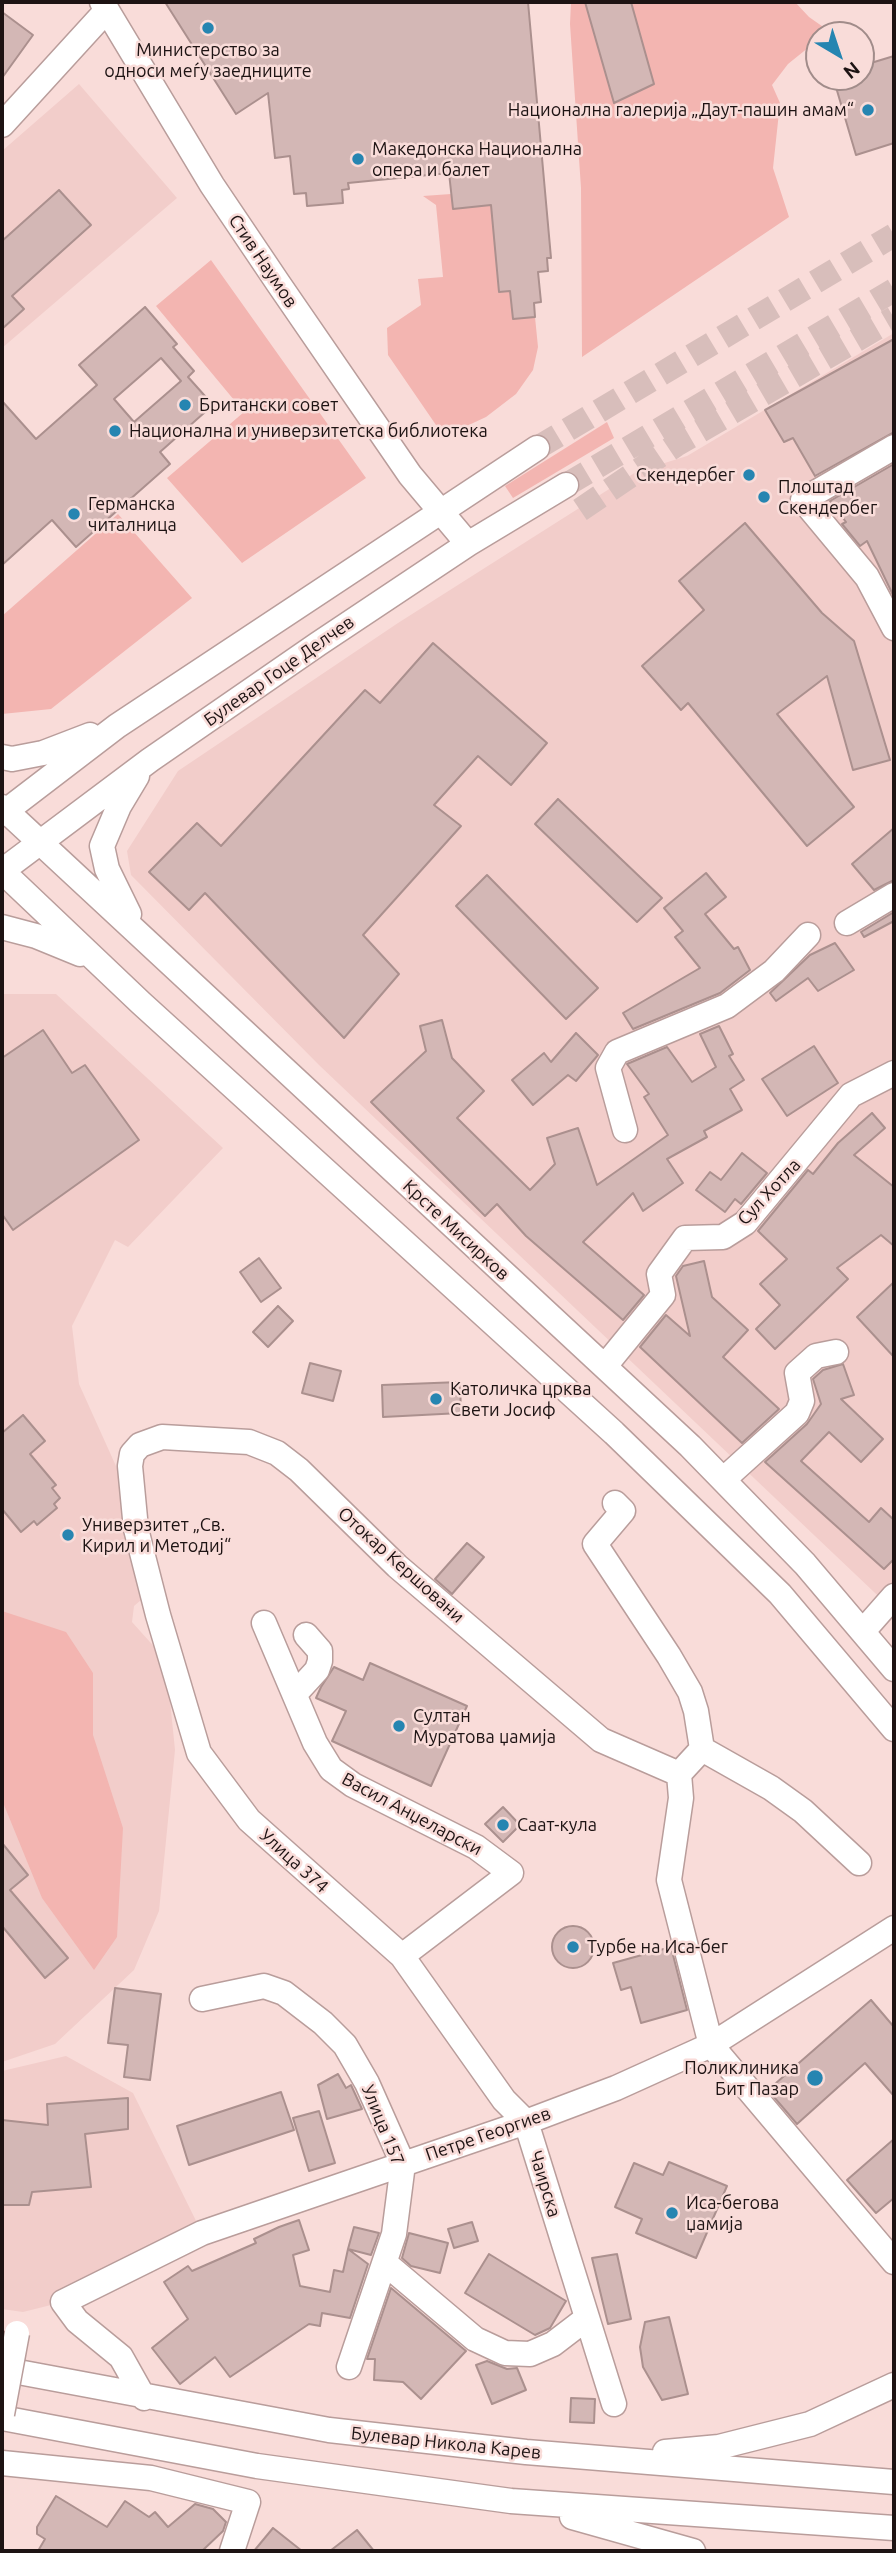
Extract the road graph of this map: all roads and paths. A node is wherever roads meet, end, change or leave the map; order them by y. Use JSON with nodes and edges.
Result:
{"nodes":[{"id":1,"x":105,"y":6,"type":"edge"},
{"id":2,"x":2,"y":125,"type":"edge"},
{"id":3,"x":894,"y":447,"type":"edge"},
{"id":4,"x":537,"y":448,"type":"tunnel mouth"},
{"id":5,"x":566,"y":485,"type":"tunnel mouth"},
{"id":6,"x":439,"y":510,"type":"junction"},
{"id":7,"x":468,"y":544,"type":"junction"},
{"id":8,"x":894,"y":628,"type":"edge"},
{"id":9,"x":117,"y":726,"type":"junction"},
{"id":10,"x":2,"y":757,"type":"edge"},
{"id":11,"x":150,"y":761,"type":"junction"},
{"id":12,"x":3,"y":811,"type":"edge"},
{"id":13,"x":40,"y":842,"type":"junction"},
{"id":14,"x":2,"y":871,"type":"edge"},
{"id":15,"x":894,"y":895,"type":"edge"},
{"id":16,"x":846,"y":923,"type":"dead end"},
{"id":17,"x":2,"y":927,"type":"edge"},
{"id":18,"x":142,"y":935,"type":"junction"},
{"id":19,"x":808,"y":935,"type":"dead end"},
{"id":20,"x":106,"y":969,"type":"junction"},
{"id":21,"x":894,"y":1073,"type":"edge"},
{"id":22,"x":625,"y":1130,"type":"dead end"},
{"id":23,"x":836,"y":1352,"type":"dead end"},
{"id":24,"x":605,"y":1366,"type":"junction"},
{"id":25,"x":724,"y":1479,"type":"junction"},
{"id":26,"x":619,"y":1507,"type":"dead end"},
{"id":27,"x":894,"y":1596,"type":"edge"},
{"id":28,"x":264,"y":1623,"type":"dead end"},
{"id":29,"x":864,"y":1630,"type":"junction"},
{"id":30,"x":306,"y":1635,"type":"dead end"},
{"id":31,"x":894,"y":1669,"type":"edge"},
{"id":32,"x":295,"y":1694,"type":"junction"},
{"id":33,"x":894,"y":1729,"type":"edge"},
{"id":34,"x":702,"y":1749,"type":"junction"},
{"id":35,"x":200,"y":1753,"type":"joint"},
{"id":36,"x":679,"y":1774,"type":"junction"},
{"id":37,"x":859,"y":1863,"type":"dead end"},
{"id":38,"x":894,"y":1928,"type":"edge"},
{"id":39,"x":402,"y":1956,"type":"junction"},
{"id":40,"x":202,"y":1999,"type":"dead end"},
{"id":41,"x":711,"y":2045,"type":"junction"},
{"id":42,"x":526,"y":2122,"type":"junction"},
{"id":43,"x":403,"y":2164,"type":"junction"},
{"id":44,"x":894,"y":2262,"type":"edge"},
{"id":45,"x":384,"y":2263,"type":"junction"},
{"id":46,"x":587,"y":2318,"type":"junction"},
{"id":47,"x":17,"y":2333,"type":"dead end"},
{"id":48,"x":349,"y":2367,"type":"dead end"},
{"id":49,"x":2,"y":2369,"type":"edge"},
{"id":50,"x":894,"y":2385,"type":"edge"},
{"id":51,"x":144,"y":2398,"type":"junction"},
{"id":52,"x":614,"y":2404,"type":"dead end"},
{"id":53,"x":2,"y":2416,"type":"edge"},
{"id":54,"x":573,"y":2456,"type":"junction"},
{"id":55,"x":2,"y":2463,"type":"edge"},
{"id":56,"x":894,"y":2483,"type":"edge"},
{"id":57,"x":511,"y":2501,"type":"junction"},
{"id":58,"x":894,"y":2528,"type":"edge"},
{"id":59,"x":232,"y":2551,"type":"edge"},
{"id":60,"x":693,"y":2551,"type":"edge"}],
"edges":[{"from":1,"to":2,"type":"street"},
{"from":1,"to":6,"type":"street","name":"Стив Наумов"},
{"from":3,"to":8,"type":"street"},
{"from":4,"to":6,"type":"street"},
{"from":5,"to":7,"type":"street","name":"Булевар Гоце Делчев"},
{"from":6,"to":7,"type":"street","name":"Стив Наумов"},
{"from":6,"to":9,"type":"street"},
{"from":7,"to":11,"type":"street","name":"Булевар Гоце Делчев"},
{"from":9,"to":10,"type":"street"},
{"from":9,"to":12,"type":"street"},
{"from":11,"to":13,"type":"street","name":"Булевар Гоце Делчев"},
{"from":11,"to":18,"type":"street"},
{"from":12,"to":13,"type":"street","name":"Крсте Мисирков"},
{"from":13,"to":14,"type":"street","name":"Булевар Гоце Делчев"},
{"from":13,"to":18,"type":"street","name":"Крсте Мисирков"},
{"from":14,"to":20,"type":"street"},
{"from":15,"to":16,"type":"street"},
{"from":17,"to":20,"type":"street"},
{"from":18,"to":24,"type":"street","name":"Крсте Мисирков"},
{"from":19,"to":22,"type":"street"},
{"from":20,"to":33,"type":"street"},
{"from":21,"to":24,"type":"street","name":"Сул Хотла"},
{"from":23,"to":25,"type":"street"},
{"from":24,"to":25,"type":"street","name":"Крсте Мисирков"},
{"from":25,"to":29,"type":"street","name":"Крсте Мисирков"},
{"from":26,"to":34,"type":"street"},
{"from":27,"to":29,"type":"street"},
{"from":28,"to":32,"type":"street","name":"Васил Анџеларски"},
{"from":29,"to":31,"type":"street","name":"Крсте Мисирков"},
{"from":30,"to":32,"type":"street"},
{"from":32,"to":39,"type":"street","name":"Васил Анџеларски"},
{"from":34,"to":36,"type":"street"},
{"from":34,"to":37,"type":"street"},
{"from":35,"to":36,"type":"street","name":"Отокар Кершовани"},
{"from":35,"to":39,"type":"street","name":"Улица 374"},
{"from":36,"to":41,"type":"street"},
{"from":38,"to":41,"type":"street","name":"Петре Георгиев"},
{"from":39,"to":42,"type":"street","name":"Чаирска"},
{"from":40,"to":43,"type":"street","name":"Улица 157"},
{"from":41,"to":42,"type":"street","name":"Петре Георгиев"},
{"from":41,"to":44,"type":"street"},
{"from":42,"to":43,"type":"street","name":"Петре Георгиев"},
{"from":42,"to":46,"type":"street","name":"Чаирска"},
{"from":43,"to":45,"type":"street","name":"Улица 157"},
{"from":43,"to":51,"type":"street","name":"Петре Георгиев"},
{"from":45,"to":46,"type":"street"},
{"from":45,"to":48,"type":"street","name":"Улица 157"},
{"from":46,"to":52,"type":"street","name":"Чаирска"},
{"from":47,"to":53,"type":"street","bridge":true},
{"from":49,"to":51,"type":"street","name":"Булевар Никола Карев"},
{"from":50,"to":54,"type":"street"},
{"from":51,"to":54,"type":"street","name":"Булевар Никола Карев"},
{"from":53,"to":57,"type":"street"},
{"from":54,"to":56,"type":"street","name":"Булевар Никола Карев"},
{"from":55,"to":59,"type":"street"},
{"from":57,"to":58,"type":"street"},
{"from":57,"to":60,"type":"street"}]}
